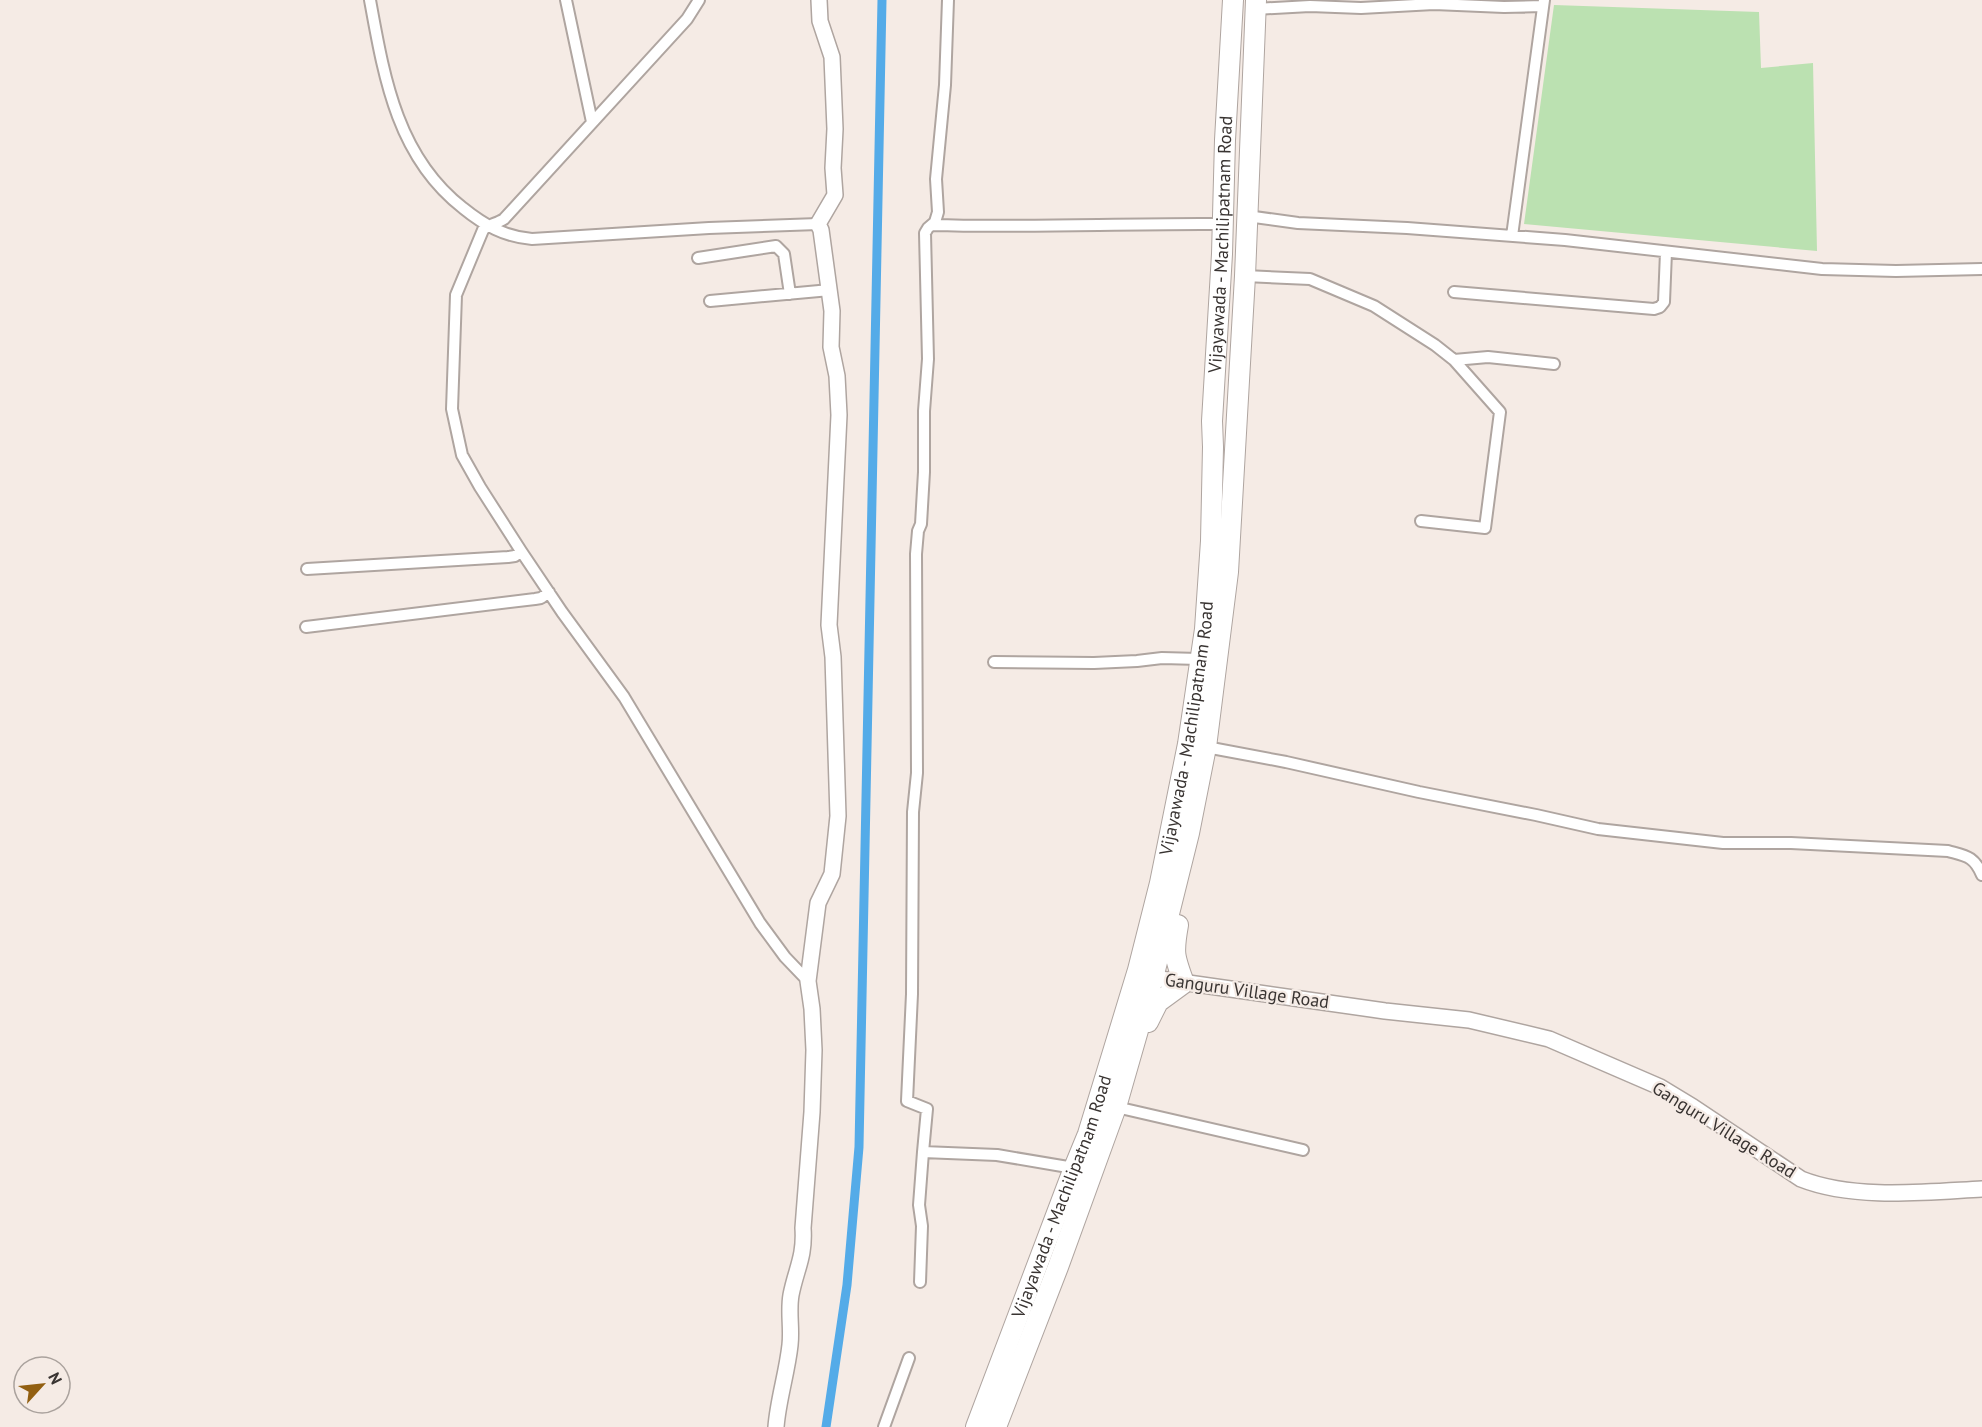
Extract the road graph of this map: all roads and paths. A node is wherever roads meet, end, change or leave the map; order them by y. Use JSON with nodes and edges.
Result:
{"nodes":[{"id":1,"x":370,"y":0,"type":"edge"},
{"id":2,"x":566,"y":0,"type":"edge"},
{"id":3,"x":699,"y":0,"type":"edge"},
{"id":4,"x":819,"y":0,"type":"edge"},
{"id":5,"x":948,"y":0,"type":"edge"},
{"id":6,"x":1233,"y":0,"type":"edge"},
{"id":7,"x":1544,"y":3,"type":"edge"},
{"id":8,"x":1256,"y":4,"type":"edge"},
{"id":9,"x":591,"y":122,"type":"junction"},
{"id":10,"x":1247,"y":216,"type":"junction"},
{"id":11,"x":818,"y":224,"type":"junction"},
{"id":12,"x":1223,"y":224,"type":"junction"},
{"id":13,"x":933,"y":225,"type":"junction"},
{"id":14,"x":486,"y":226,"type":"junction"},
{"id":15,"x":1512,"y":236,"type":"junction"},
{"id":16,"x":1666,"y":252,"type":"junction"},
{"id":17,"x":698,"y":258,"type":"dead end"},
{"id":18,"x":1982,"y":269,"type":"edge"},
{"id":19,"x":1245,"y":276,"type":"junction"},
{"id":20,"x":830,"y":290,"type":"junction"},
{"id":21,"x":1454,"y":292,"type":"dead end"},
{"id":22,"x":790,"y":294,"type":"junction"},
{"id":23,"x":710,"y":301,"type":"dead end"},
{"id":24,"x":1454,"y":360,"type":"junction"},
{"id":25,"x":1554,"y":364,"type":"dead end"},
{"id":26,"x":1421,"y":520,"type":"dead end"},
{"id":27,"x":521,"y":551,"type":"junction"},
{"id":28,"x":307,"y":569,"type":"dead end"},
{"id":29,"x":549,"y":592,"type":"junction"},
{"id":30,"x":306,"y":627,"type":"dead end"},
{"id":31,"x":1200,"y":659,"type":"junction"},
{"id":32,"x":994,"y":662,"type":"dead end"},
{"id":33,"x":1206,"y":747,"type":"junction"},
{"id":34,"x":1189,"y":833,"type":"junction"},
{"id":35,"x":1982,"y":875,"type":"edge"},
{"id":36,"x":1154,"y":978,"type":"junction"},
{"id":37,"x":808,"y":981,"type":"junction"},
{"id":38,"x":1184,"y":983,"type":"junction"},
{"id":39,"x":1121,"y":1088,"type":"junction"},
{"id":40,"x":1116,"y":1107,"type":"junction"},
{"id":41,"x":1093,"y":1118,"type":"junction"},
{"id":42,"x":1303,"y":1150,"type":"dead end"},
{"id":43,"x":923,"y":1152,"type":"junction"},
{"id":44,"x":1074,"y":1168,"type":"junction"},
{"id":45,"x":1982,"y":1189,"type":"edge"},
{"id":46,"x":920,"y":1282,"type":"dead end"},
{"id":47,"x":909,"y":1358,"type":"dead end"},
{"id":48,"x":776,"y":1427,"type":"edge"},
{"id":49,"x":884,"y":1427,"type":"edge"},
{"id":50,"x":976,"y":1427,"type":"edge"},
{"id":51,"x":996,"y":1427,"type":"edge"}],
"edges":[{"from":1,"to":14,"type":"street"},
{"from":2,"to":9,"type":"street"},
{"from":3,"to":9,"type":"street"},
{"from":4,"to":11,"type":"street"},
{"from":5,"to":13,"type":"street"},
{"from":6,"to":12,"type":"highway","name":"Vijayawada - Machilipatnam Road"},
{"from":7,"to":8,"type":"street"},
{"from":7,"to":15,"type":"street"},
{"from":8,"to":10,"type":"highway","name":"Vijayawada - Machilipatnam Road"},
{"from":9,"to":14,"type":"street"},
{"from":10,"to":15,"type":"street"},
{"from":10,"to":19,"type":"highway","name":"Vijayawada - Machilipatnam Road"},
{"from":11,"to":14,"type":"street"},
{"from":11,"to":20,"type":"street"},
{"from":12,"to":13,"type":"street"},
{"from":12,"to":31,"type":"highway","name":"Vijayawada - Machilipatnam Road"},
{"from":13,"to":43,"type":"street"},
{"from":14,"to":27,"type":"street"},
{"from":15,"to":16,"type":"street"},
{"from":16,"to":18,"type":"street"},
{"from":16,"to":21,"type":"street"},
{"from":17,"to":22,"type":"street"},
{"from":19,"to":24,"type":"street"},
{"from":19,"to":33,"type":"highway","name":"Vijayawada - Machilipatnam Road"},
{"from":20,"to":22,"type":"street"},
{"from":20,"to":37,"type":"street"},
{"from":22,"to":23,"type":"street"},
{"from":24,"to":25,"type":"street"},
{"from":24,"to":26,"type":"street"},
{"from":27,"to":28,"type":"street"},
{"from":27,"to":29,"type":"street"},
{"from":29,"to":30,"type":"street"},
{"from":29,"to":37,"type":"street"},
{"from":31,"to":32,"type":"street"},
{"from":31,"to":41,"type":"highway","name":"Vijayawada - Machilipatnam Road"},
{"from":33,"to":34,"type":"highway","name":"Vijayawada - Machilipatnam Road"},
{"from":33,"to":35,"type":"street"},
{"from":34,"to":36,"type":"highway","name":"Vijayawada - Machilipatnam Road"},
{"from":34,"to":38,"type":"highway"},
{"from":36,"to":38,"type":"street","name":"Ganguru Village Road"},
{"from":36,"to":39,"type":"highway","name":"Vijayawada - Machilipatnam Road"},
{"from":36,"to":41,"type":"highway"},
{"from":37,"to":48,"type":"street"},
{"from":38,"to":39,"type":"highway"},
{"from":38,"to":45,"type":"street","name":"Ganguru Village Road"},
{"from":39,"to":40,"type":"highway","name":"Vijayawada - Machilipatnam Road"},
{"from":40,"to":42,"type":"street"},
{"from":40,"to":51,"type":"highway","name":"Vijayawada - Machilipatnam Road"},
{"from":41,"to":44,"type":"highway","name":"Vijayawada - Machilipatnam Road"},
{"from":43,"to":44,"type":"street"},
{"from":43,"to":46,"type":"street"},
{"from":44,"to":50,"type":"highway","name":"Vijayawada - Machilipatnam Road"},
{"from":47,"to":49,"type":"street"}]}
